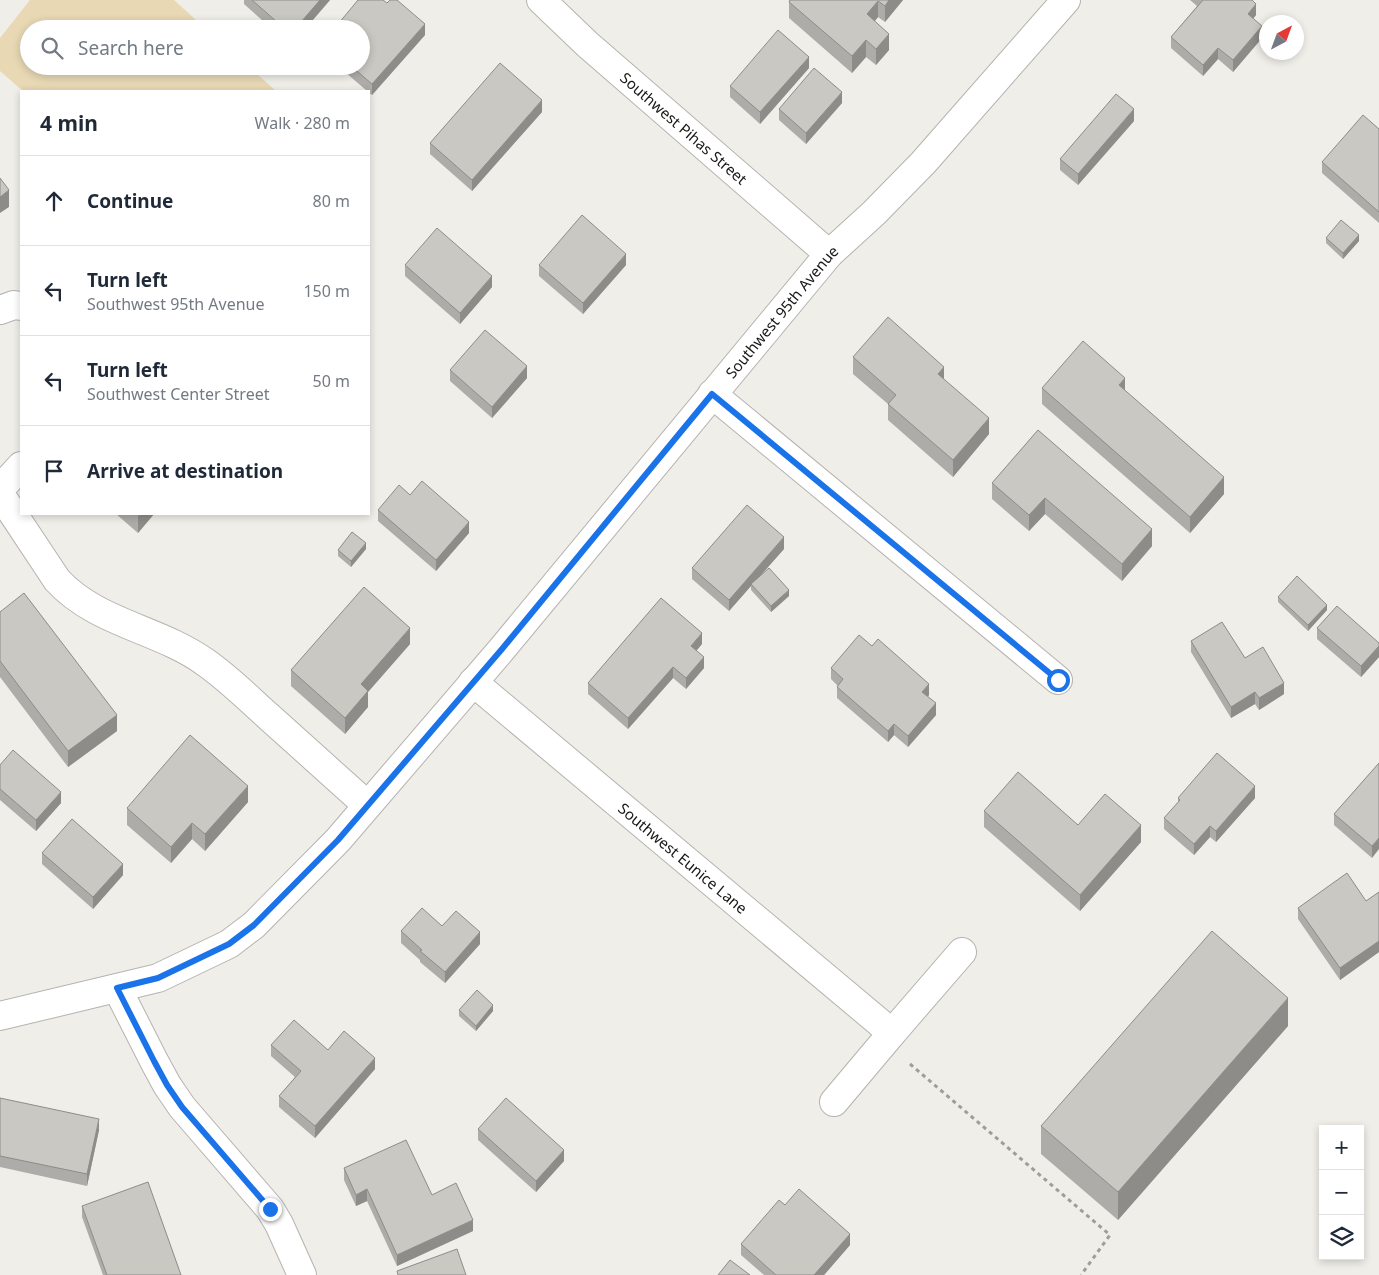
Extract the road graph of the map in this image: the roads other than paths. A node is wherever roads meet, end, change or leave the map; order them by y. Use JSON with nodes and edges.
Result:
{"nodes":[{"id":1,"x":541,"y":0,"type":"edge"},
{"id":2,"x":1066,"y":0,"type":"edge"},
{"id":3,"x":829,"y":254,"type":"junction"},
{"id":4,"x":20,"y":306,"type":"edge"},
{"id":5,"x":0,"y":310,"type":"edge"},
{"id":6,"x":712,"y":394,"type":"junction"},
{"id":7,"x":20,"y":467,"type":"edge"},
{"id":8,"x":0,"y":489,"type":"edge"},
{"id":9,"x":0,"y":494,"type":"edge"},
{"id":10,"x":1058,"y":680,"type":"dead end"},
{"id":11,"x":473,"y":682,"type":"junction"},
{"id":12,"x":367,"y":805,"type":"junction"},
{"id":13,"x":962,"y":952,"type":"dead end"},
{"id":14,"x":117,"y":988,"type":"junction"},
{"id":15,"x":0,"y":1016,"type":"edge"},
{"id":16,"x":892,"y":1034,"type":"junction"},
{"id":17,"x":834,"y":1102,"type":"dead end"},
{"id":18,"x":302,"y":1275,"type":"edge"}],
"edges":[{"from":1,"to":3,"type":"street","name":"Southwest Pihas Street"},
{"from":2,"to":3,"type":"street","name":"Southwest 95th Avenue"},
{"from":3,"to":6,"type":"street","name":"Southwest 95th Avenue"},
{"from":4,"to":5,"type":"street"},
{"from":6,"to":10,"type":"street"},
{"from":6,"to":11,"type":"street","name":"Southwest 95th Avenue"},
{"from":7,"to":8,"type":"street"},
{"from":9,"to":12,"type":"street"},
{"from":11,"to":12,"type":"street","name":"Southwest 95th Avenue"},
{"from":11,"to":16,"type":"street","name":"Southwest Eunice Lane"},
{"from":12,"to":14,"type":"street","name":"Southwest 95th Avenue"},
{"from":13,"to":16,"type":"street"},
{"from":14,"to":15,"type":"street","name":"Southwest 95th Avenue"},
{"from":14,"to":18,"type":"street"},
{"from":16,"to":17,"type":"street"}]}
